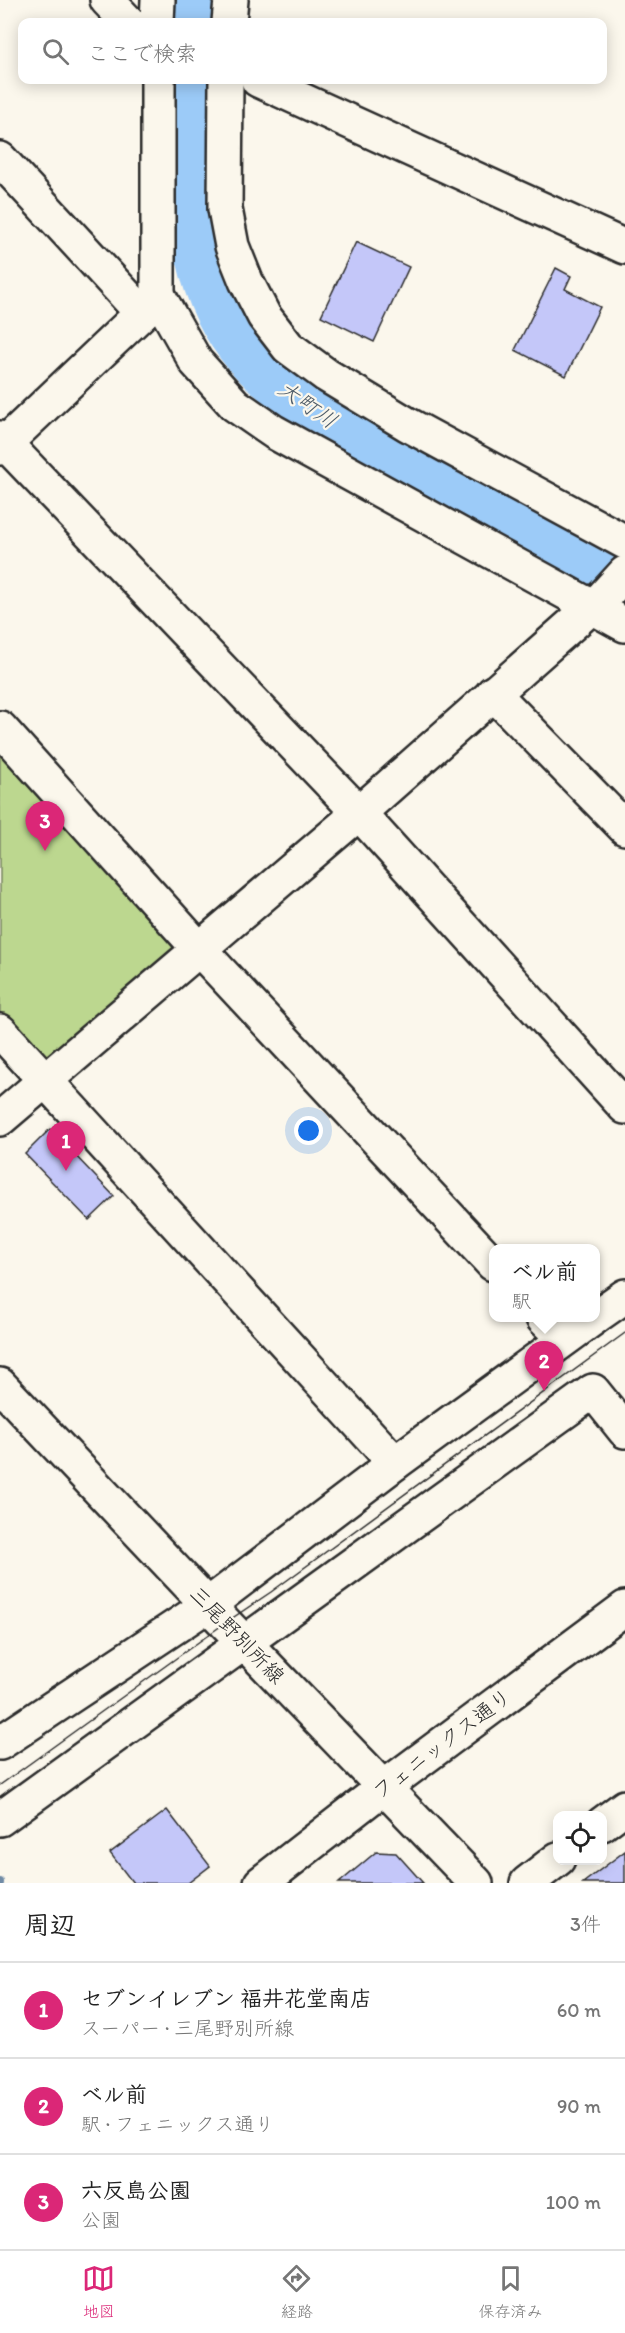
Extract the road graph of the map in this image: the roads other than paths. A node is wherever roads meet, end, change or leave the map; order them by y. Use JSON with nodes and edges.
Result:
{"nodes":[{"id":1,"x":106,"y":0,"type":"edge"},
{"id":2,"x":158,"y":0,"type":"edge"},
{"id":3,"x":231,"y":0,"type":"edge"},
{"id":4,"x":124,"y":18,"type":"edge"},
{"id":5,"x":157,"y":18,"type":"edge"},
{"id":6,"x":229,"y":18,"type":"edge"},
{"id":7,"x":158,"y":84,"type":"edge"},
{"id":8,"x":226,"y":84,"type":"edge"},
{"id":9,"x":267,"y":84,"type":"edge"},
{"id":10,"x":0,"y":159,"type":"edge"},
{"id":11,"x":625,"y":247,"type":"edge"},
{"id":12,"x":150,"y":304,"type":"junction"},
{"id":13,"x":2,"y":443,"type":"edge"},
{"id":14,"x":625,"y":542,"type":"edge"},
{"id":15,"x":607,"y":592,"type":"edge"},
{"id":16,"x":625,"y":625,"type":"edge"},
{"id":17,"x":493,"y":693,"type":"junction"},
{"id":18,"x":0,"y":728,"type":"edge"},
{"id":19,"x":358,"y":813,"type":"junction"},
{"id":20,"x":625,"y":828,"type":"edge"},
{"id":21,"x":200,"y":950,"type":"junction"},
{"id":22,"x":0,"y":1031,"type":"edge"},
{"id":23,"x":46,"y":1081,"type":"junction"},
{"id":24,"x":625,"y":1107,"type":"edge"},
{"id":25,"x":0,"y":1119,"type":"edge"},
{"id":26,"x":489,"y":1260,"type":"edge"},
{"id":27,"x":625,"y":1296,"type":"edge"},
{"id":28,"x":600,"y":1314,"type":"edge"},
{"id":29,"x":576,"y":1322,"type":"edge"},
{"id":30,"x":553,"y":1328,"type":"edge"},
{"id":31,"x":0,"y":1384,"type":"edge"},
{"id":32,"x":625,"y":1431,"type":"edge"},
{"id":33,"x":395,"y":1462,"type":"junction"},
{"id":34,"x":208,"y":1605,"type":"junction"},
{"id":35,"x":625,"y":1608,"type":"edge"},
{"id":36,"x":245,"y":1643,"type":"junction"},
{"id":37,"x":0,"y":1743,"type":"edge"},
{"id":38,"x":383,"y":1788,"type":"junction"},
{"id":39,"x":625,"y":1807,"type":"edge"},
{"id":40,"x":0,"y":1820,"type":"edge"},
{"id":41,"x":607,"y":1821,"type":"edge"},
{"id":42,"x":553,"y":1863,"type":"edge"},
{"id":43,"x":261,"y":1883,"type":"edge"},
{"id":44,"x":476,"y":1883,"type":"edge"},
{"id":45,"x":527,"y":1883,"type":"edge"}],
"edges":[{"from":1,"to":4,"type":"street"},
{"from":2,"to":5,"type":"street"},
{"from":3,"to":6,"type":"street"},
{"from":7,"to":12,"type":"street"},
{"from":8,"to":14,"type":"street"},
{"from":9,"to":11,"type":"street"},
{"from":10,"to":12,"type":"street"},
{"from":12,"to":13,"type":"street"},
{"from":12,"to":15,"type":"street"},
{"from":13,"to":19,"type":"street"},
{"from":15,"to":16,"type":"street"},
{"from":15,"to":17,"type":"street"},
{"from":17,"to":19,"type":"street"},
{"from":17,"to":20,"type":"street"},
{"from":18,"to":21,"type":"street"},
{"from":19,"to":21,"type":"street"},
{"from":19,"to":24,"type":"street"},
{"from":21,"to":23,"type":"street"},
{"from":21,"to":26,"type":"street"},
{"from":22,"to":23,"type":"street"},
{"from":23,"to":25,"type":"street"},
{"from":23,"to":33,"type":"street"},
{"from":27,"to":28,"type":"street"},
{"from":29,"to":30,"type":"street"},
{"from":30,"to":33,"type":"street"},
{"from":31,"to":34,"type":"street","name":"三尾野別所線"},
{"from":32,"to":36,"type":"street"},
{"from":33,"to":34,"type":"street"},
{"from":34,"to":36,"type":"street","name":"三尾野別所線"},
{"from":34,"to":37,"type":"street"},
{"from":35,"to":38,"type":"street","name":"フェニックス通り"},
{"from":36,"to":38,"type":"street","name":"三尾野別所線"},
{"from":36,"to":40,"type":"street"},
{"from":38,"to":43,"type":"street","name":"フェニックス通り"},
{"from":38,"to":44,"type":"street","name":"三尾野別所線"},
{"from":39,"to":41,"type":"street"},
{"from":42,"to":45,"type":"street"}]}
